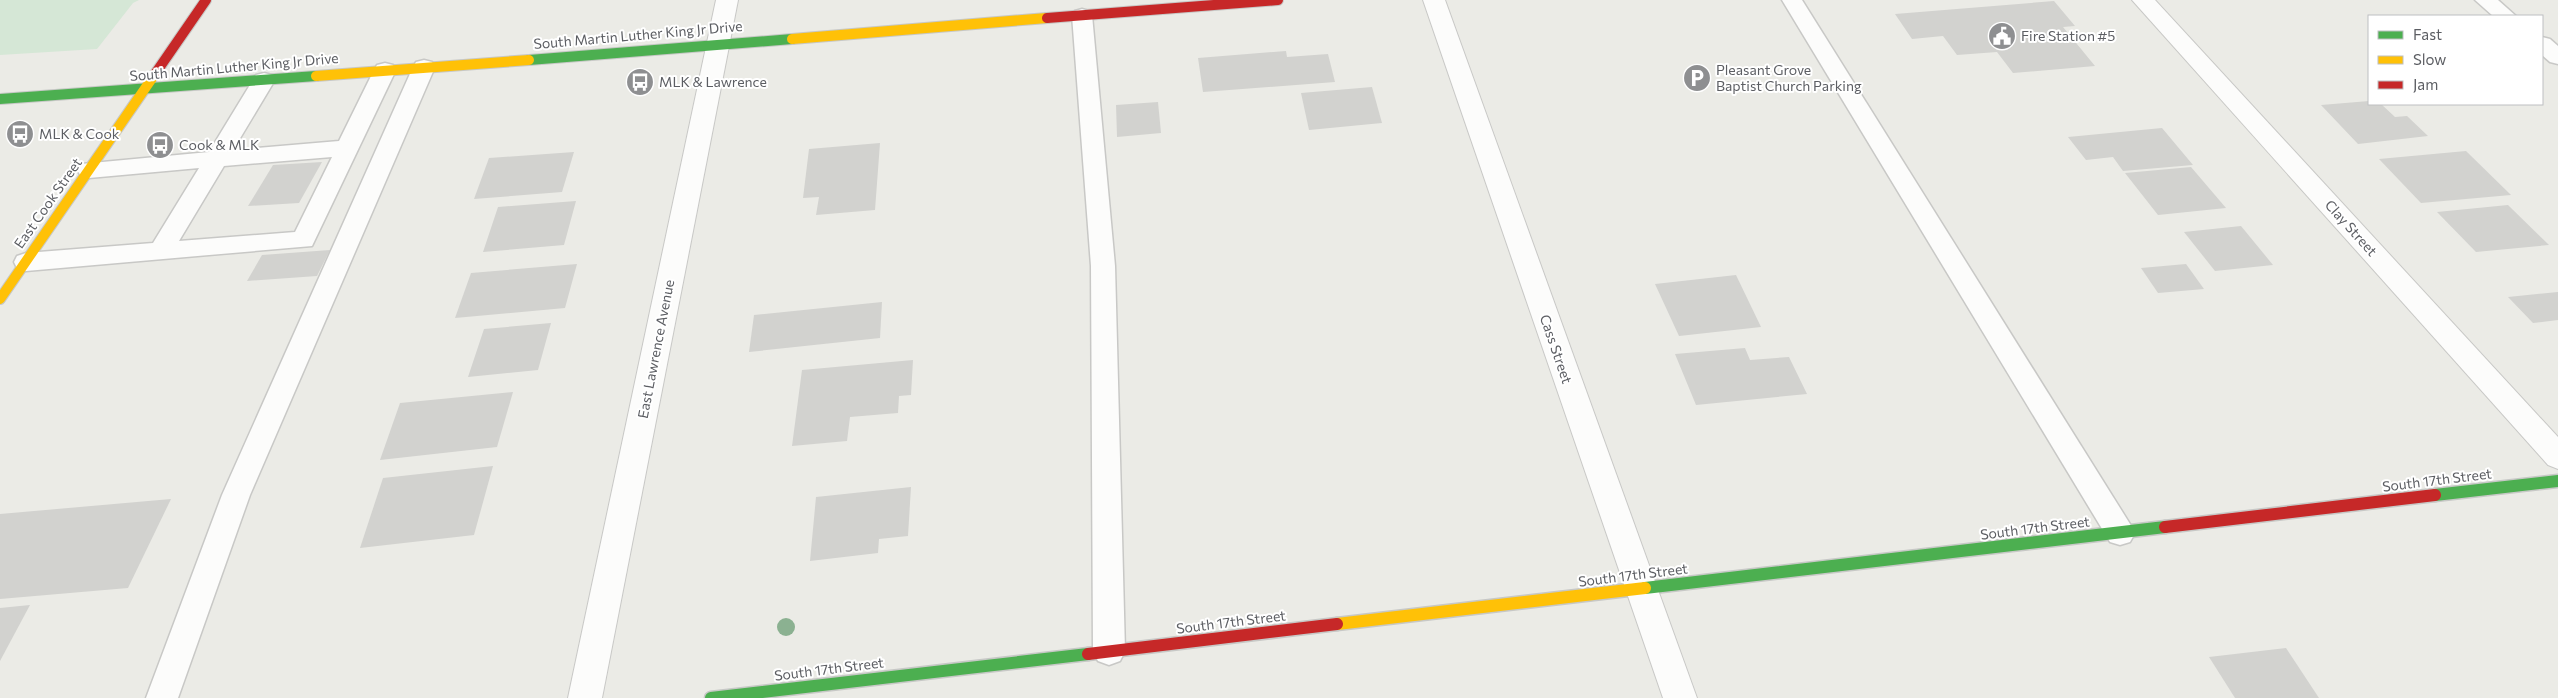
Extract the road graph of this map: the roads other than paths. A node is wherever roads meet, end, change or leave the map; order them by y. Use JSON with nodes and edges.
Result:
{"nodes":[{"id":1,"x":206,"y":0,"type":"edge"},
{"id":2,"x":727,"y":0,"type":"edge"},
{"id":3,"x":1278,"y":0,"type":"edge"},
{"id":4,"x":1434,"y":0,"type":"edge"},
{"id":5,"x":1792,"y":0,"type":"edge"},
{"id":6,"x":2143,"y":0,"type":"edge"},
{"id":7,"x":2485,"y":0,"type":"edge"},
{"id":8,"x":1082,"y":15,"type":"junction"},
{"id":9,"x":2505,"y":15,"type":"edge"},
{"id":10,"x":718,"y":44,"type":"junction"},
{"id":11,"x":2543,"y":45,"type":"edge"},
{"id":12,"x":2558,"y":57,"type":"edge"},
{"id":13,"x":424,"y":67,"type":"junction"},
{"id":14,"x":385,"y":70,"type":"junction"},
{"id":15,"x":264,"y":80,"type":"junction"},
{"id":16,"x":146,"y":90,"type":"junction"},
{"id":17,"x":0,"y":99,"type":"edge"},
{"id":18,"x":347,"y":148,"type":"junction"},
{"id":19,"x":217,"y":159,"type":"junction"},
{"id":20,"x":89,"y":170,"type":"junction"},
{"id":21,"x":161,"y":251,"type":"junction"},
{"id":22,"x":26,"y":262,"type":"junction"},
{"id":23,"x":0,"y":299,"type":"edge"},
{"id":24,"x":2558,"y":457,"type":"edge"},
{"id":25,"x":2558,"y":481,"type":"edge"},
{"id":26,"x":2120,"y":533,"type":"junction"},
{"id":27,"x":1641,"y":589,"type":"junction"},
{"id":28,"x":1109,"y":651,"type":"junction"},
{"id":29,"x":162,"y":698,"type":"edge"},
{"id":30,"x":585,"y":698,"type":"edge"},
{"id":31,"x":711,"y":698,"type":"edge"},
{"id":32,"x":1680,"y":698,"type":"edge"}],
"edges":[{"from":1,"to":16,"type":"street","name":"East Cook Street"},
{"from":2,"to":10,"type":"street","name":"East Lawrence Avenue"},
{"from":3,"to":8,"type":"street","name":"South Martin Luther King Jr Drive"},
{"from":4,"to":27,"type":"street","name":"Cass Street"},
{"from":5,"to":26,"type":"lane"},
{"from":6,"to":24,"type":"street","name":"Clay Street"},
{"from":7,"to":9,"type":"lane"},
{"from":8,"to":10,"type":"street","name":"South Martin Luther King Jr Drive"},
{"from":8,"to":28,"type":"lane"},
{"from":10,"to":13,"type":"street","name":"South Martin Luther King Jr Drive"},
{"from":10,"to":30,"type":"street","name":"East Lawrence Avenue"},
{"from":11,"to":12,"type":"lane"},
{"from":13,"to":14,"type":"street","name":"South Martin Luther King Jr Drive"},
{"from":13,"to":29,"type":"lane"},
{"from":14,"to":15,"type":"street","name":"South Martin Luther King Jr Drive"},
{"from":14,"to":18,"type":"lane"},
{"from":15,"to":16,"type":"street","name":"South Martin Luther King Jr Drive"},
{"from":15,"to":19,"type":"lane"},
{"from":16,"to":17,"type":"street","name":"South Martin Luther King Jr Drive"},
{"from":16,"to":20,"type":"street","name":"East Cook Street"},
{"from":18,"to":19,"type":"lane"},
{"from":18,"to":21,"type":"lane"},
{"from":19,"to":20,"type":"lane"},
{"from":19,"to":21,"type":"lane"},
{"from":20,"to":22,"type":"street","name":"East Cook Street"},
{"from":21,"to":22,"type":"lane"},
{"from":22,"to":23,"type":"street","name":"East Cook Street"},
{"from":25,"to":26,"type":"street","name":"South 17th Street"},
{"from":26,"to":27,"type":"street","name":"South 17th Street"},
{"from":27,"to":28,"type":"street","name":"South 17th Street"},
{"from":27,"to":32,"type":"street","name":"Cass Street"},
{"from":28,"to":31,"type":"street","name":"South 17th Street"}]}
